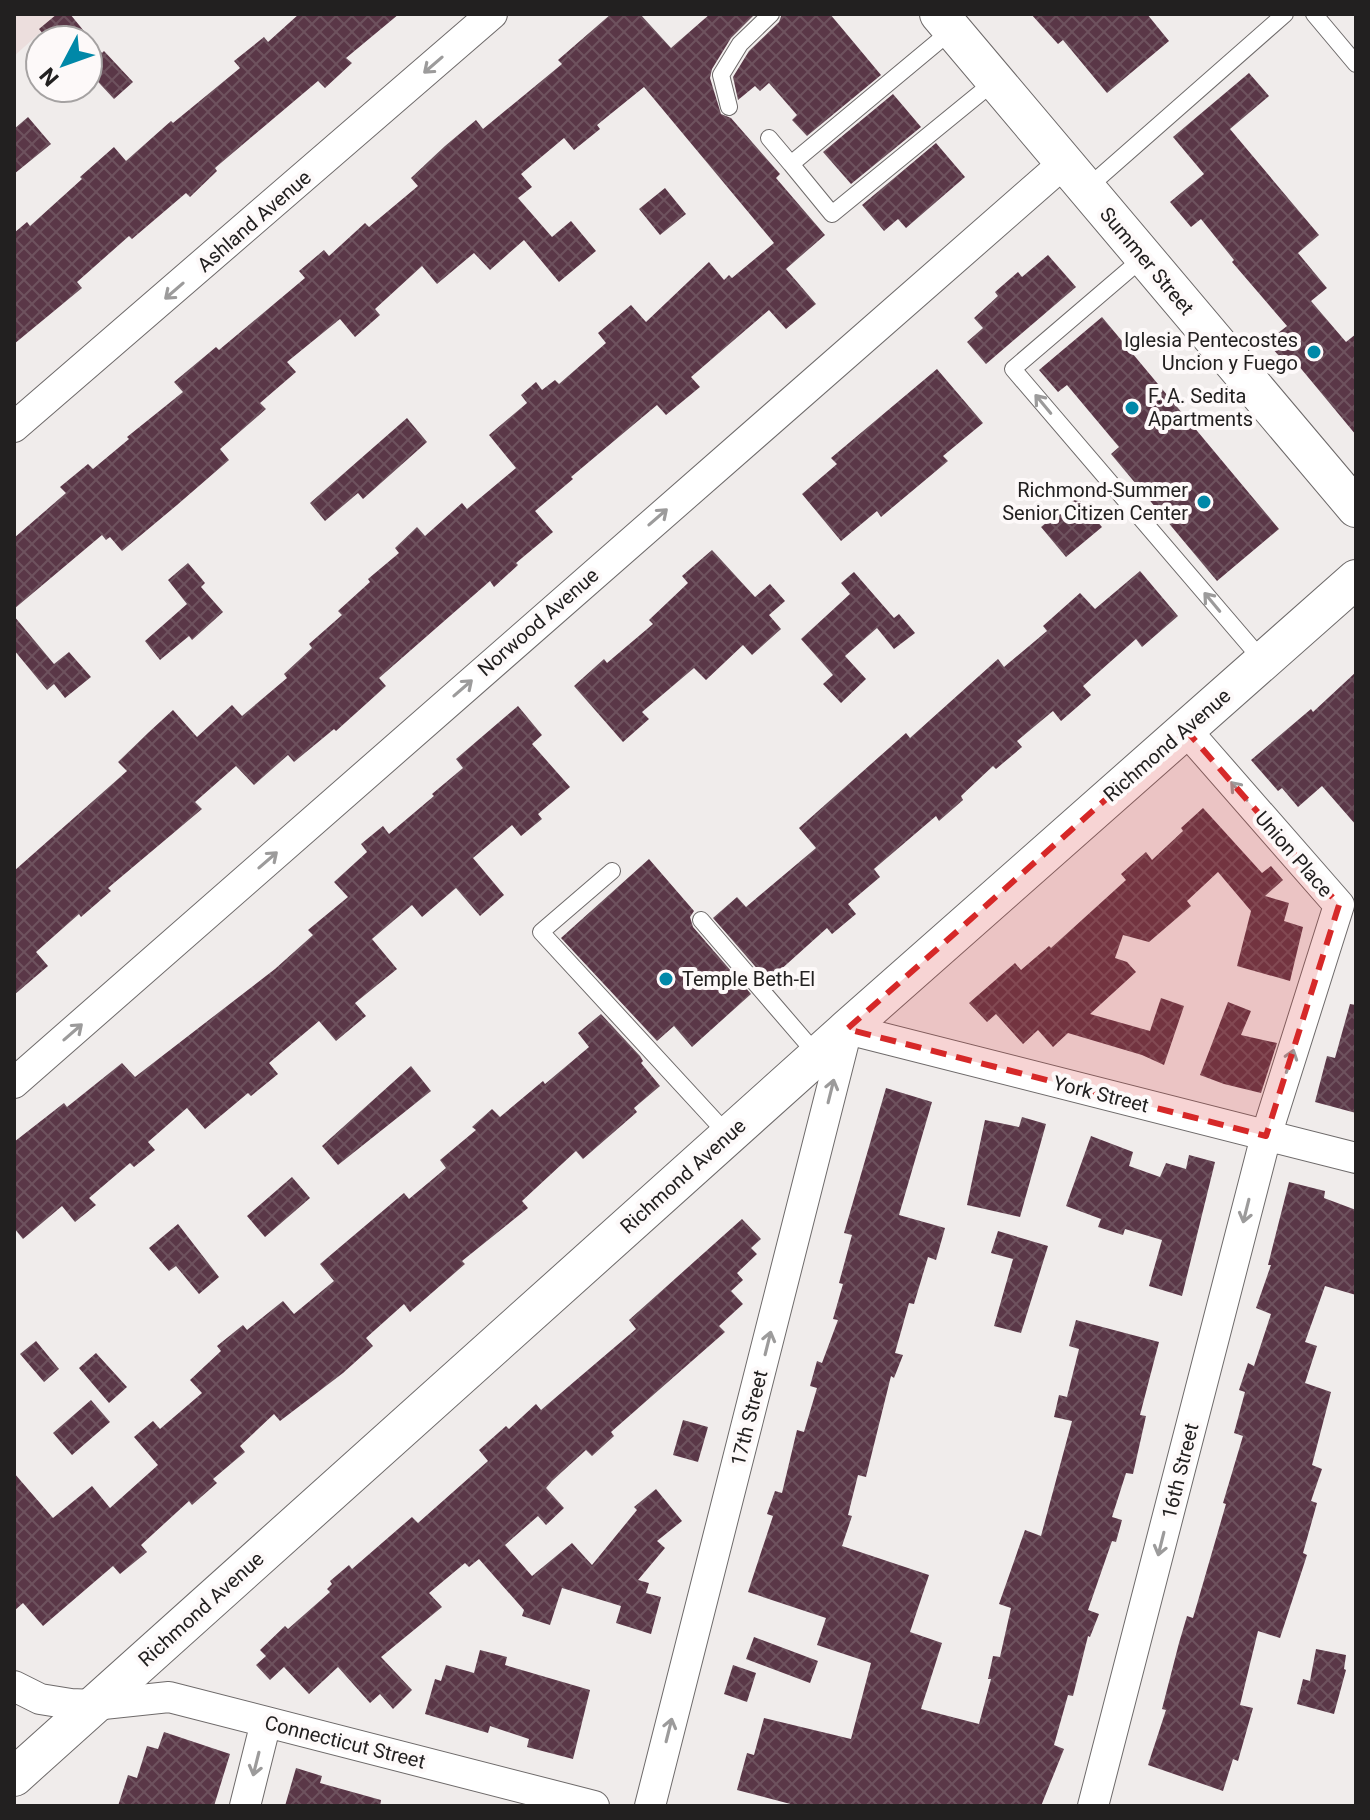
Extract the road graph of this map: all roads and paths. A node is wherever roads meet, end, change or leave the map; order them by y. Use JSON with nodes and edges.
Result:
{"nodes":[{"id":1,"x":492,"y":14,"type":"edge"},
{"id":2,"x":771,"y":14,"type":"edge"},
{"id":3,"x":1285,"y":14,"type":"edge"},
{"id":4,"x":1314,"y":14,"type":"edge"},
{"id":5,"x":946,"y":22,"type":"edge"},
{"id":6,"x":1356,"y":64,"type":"edge"},
{"id":7,"x":995,"y":81,"type":"junction"},
{"id":8,"x":729,"y":107,"type":"dead end"},
{"id":9,"x":769,"y":138,"type":"dead end"},
{"id":10,"x":791,"y":164,"type":"junction"},
{"id":11,"x":1075,"y":176,"type":"junction"},
{"id":12,"x":1144,"y":257,"type":"junction"},
{"id":13,"x":14,"y":427,"type":"edge"},
{"id":14,"x":1356,"y":508,"type":"edge"},
{"id":15,"x":1356,"y":579,"type":"edge"},
{"id":16,"x":1263,"y":661,"type":"junction"},
{"id":17,"x":1185,"y":729,"type":"junction"},
{"id":18,"x":612,"y":871,"type":"dead end"},
{"id":19,"x":701,"y":920,"type":"dead end"},
{"id":20,"x":847,"y":1029,"type":"junction"},
{"id":21,"x":818,"y":1056,"type":"junction"},
{"id":22,"x":14,"y":1083,"type":"edge"},
{"id":23,"x":729,"y":1136,"type":"junction"},
{"id":24,"x":1266,"y":1136,"type":"junction"},
{"id":25,"x":1356,"y":1158,"type":"edge"},
{"id":26,"x":14,"y":1686,"type":"edge"},
{"id":27,"x":94,"y":1705,"type":"junction"},
{"id":28,"x":266,"y":1722,"type":"junction"},
{"id":29,"x":14,"y":1777,"type":"edge"},
{"id":30,"x":245,"y":1806,"type":"edge"},
{"id":31,"x":594,"y":1806,"type":"edge"},
{"id":32,"x":650,"y":1806,"type":"edge"},
{"id":33,"x":1093,"y":1806,"type":"edge"}],
"edges":[{"from":1,"to":13,"type":"street","name":"Ashland Avenue","one_way":true},
{"from":2,"to":8,"type":"lane"},
{"from":3,"to":11,"type":"lane"},
{"from":4,"to":6,"type":"lane"},
{"from":5,"to":7,"type":"street","name":"Summer Street"},
{"from":5,"to":10,"type":"lane"},
{"from":7,"to":10,"type":"lane"},
{"from":7,"to":11,"type":"street","name":"Summer Street"},
{"from":9,"to":10,"type":"lane"},
{"from":11,"to":12,"type":"street","name":"Summer Street"},
{"from":22,"to":11,"type":"street","name":"Norwood Avenue","one_way":true},
{"from":12,"to":14,"type":"street","name":"Summer Street"},
{"from":16,"to":12,"type":"lane","one_way":true},
{"from":15,"to":16,"type":"street","name":"Richmond Avenue"},
{"from":16,"to":17,"type":"street","name":"Richmond Avenue"},
{"from":17,"to":20,"type":"street","name":"Richmond Avenue"},
{"from":24,"to":17,"type":"street","name":"Union Place","one_way":true},
{"from":18,"to":23,"type":"lane"},
{"from":19,"to":21,"type":"lane"},
{"from":20,"to":21,"type":"street","name":"Richmond Avenue"},
{"from":20,"to":24,"type":"street","name":"York Street"},
{"from":32,"to":20,"type":"street","name":"17th Street","one_way":true},
{"from":21,"to":23,"type":"street","name":"Richmond Avenue"},
{"from":23,"to":27,"type":"street","name":"Richmond Avenue"},
{"from":24,"to":25,"type":"street","name":"York Street"},
{"from":24,"to":33,"type":"street","name":"16th Street","one_way":true},
{"from":26,"to":27,"type":"street","name":"Connecticut Street"},
{"from":27,"to":28,"type":"street","name":"Connecticut Street"},
{"from":27,"to":29,"type":"street","name":"Richmond Avenue"},
{"from":28,"to":30,"type":"street","one_way":true},
{"from":28,"to":31,"type":"street","name":"Connecticut Street"}]}
